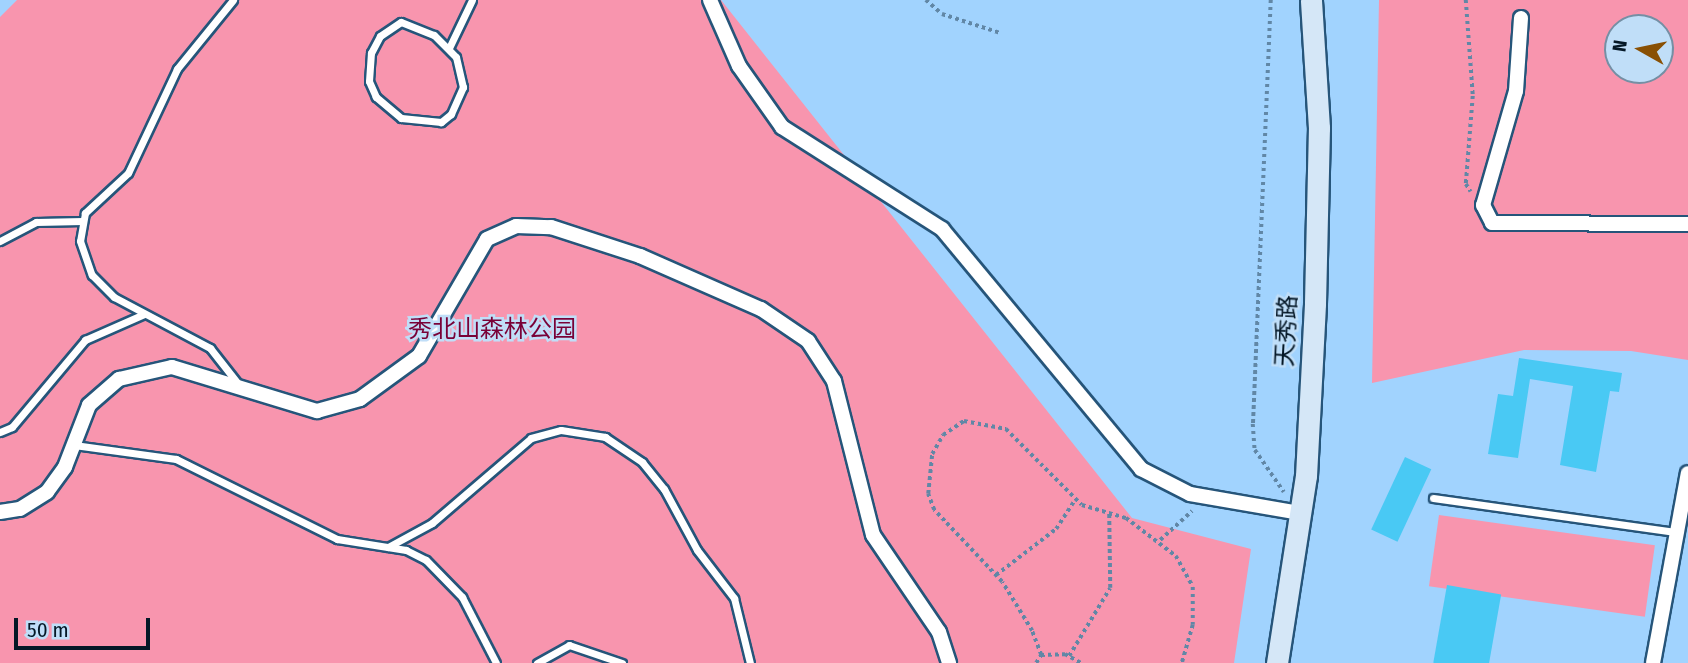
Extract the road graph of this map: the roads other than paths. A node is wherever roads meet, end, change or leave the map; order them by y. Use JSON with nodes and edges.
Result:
{"nodes":[{"id":1,"x":233,"y":0,"type":"edge"},
{"id":2,"x":472,"y":0,"type":"edge"},
{"id":3,"x":710,"y":0,"type":"edge"},
{"id":4,"x":1311,"y":0,"type":"edge"},
{"id":5,"x":1521,"y":18,"type":"dead end"},
{"id":6,"x":449,"y":48,"type":"junction"},
{"id":7,"x":83,"y":221,"type":"junction"},
{"id":8,"x":1688,"y":224,"type":"edge"},
{"id":9,"x":0,"y":241,"type":"edge"},
{"id":10,"x":145,"y":314,"type":"junction"},
{"id":11,"x":241,"y":388,"type":"junction"},
{"id":12,"x":0,"y":432,"type":"edge"},
{"id":13,"x":74,"y":445,"type":"junction"},
{"id":14,"x":1688,"y":473,"type":"edge"},
{"id":15,"x":1433,"y":498,"type":"dead end"},
{"id":16,"x":0,"y":512,"type":"edge"},
{"id":17,"x":1300,"y":513,"type":"junction"},
{"id":18,"x":1674,"y":532,"type":"junction"},
{"id":19,"x":388,"y":547,"type":"junction"},
{"id":20,"x":496,"y":663,"type":"edge"},
{"id":21,"x":537,"y":663,"type":"edge"},
{"id":22,"x":622,"y":663,"type":"edge"},
{"id":23,"x":750,"y":663,"type":"edge"},
{"id":24,"x":948,"y":663,"type":"edge"},
{"id":25,"x":1277,"y":663,"type":"edge"},
{"id":26,"x":1653,"y":663,"type":"edge"}],
"edges":[{"from":1,"to":7,"type":"lane"},
{"from":2,"to":6,"type":"lane"},
{"from":3,"to":17,"type":"street"},
{"from":4,"to":17,"type":"main road","name":"天秀路"},
{"from":5,"to":8,"type":"street"},
{"from":6,"to":6,"type":"lane"},
{"from":7,"to":9,"type":"lane"},
{"from":7,"to":10,"type":"lane"},
{"from":10,"to":11,"type":"lane"},
{"from":10,"to":12,"type":"lane"},
{"from":11,"to":13,"type":"street"},
{"from":11,"to":24,"type":"street"},
{"from":13,"to":16,"type":"street"},
{"from":13,"to":19,"type":"lane"},
{"from":14,"to":18,"type":"street"},
{"from":15,"to":18,"type":"lane"},
{"from":17,"to":25,"type":"main road","name":"天秀路"},
{"from":18,"to":26,"type":"street"},
{"from":19,"to":20,"type":"lane"},
{"from":19,"to":23,"type":"lane"},
{"from":21,"to":22,"type":"lane"}]}
